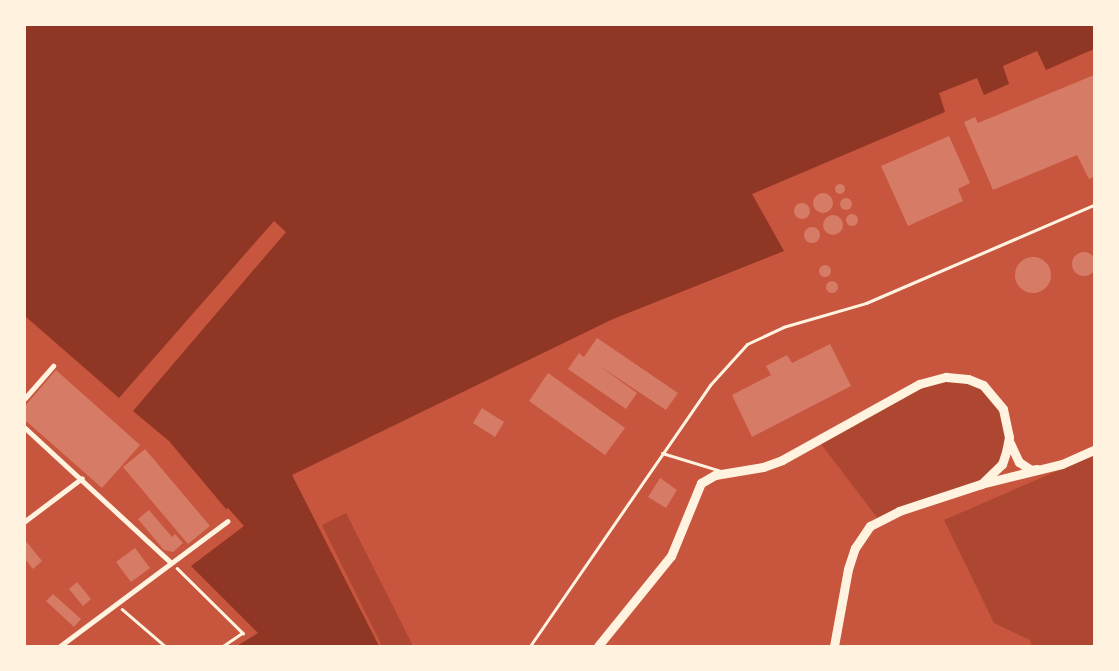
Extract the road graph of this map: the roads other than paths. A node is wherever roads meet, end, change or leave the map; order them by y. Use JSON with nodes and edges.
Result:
{"nodes":[{"id":1,"x":1094,"y":205,"type":"edge"},
{"id":2,"x":53,"y":366,"type":"dead end"},
{"id":3,"x":25,"y":398,"type":"edge"},
{"id":4,"x":25,"y":428,"type":"edge"},
{"id":5,"x":1009,"y":437,"type":"junction"},
{"id":6,"x":1094,"y":450,"type":"edge"},
{"id":7,"x":662,"y":453,"type":"junction"},
{"id":8,"x":1044,"y":469,"type":"junction"},
{"id":9,"x":726,"y":473,"type":"junction"},
{"id":10,"x":82,"y":478,"type":"junction"},
{"id":11,"x":981,"y":484,"type":"junction"},
{"id":12,"x":25,"y":521,"type":"edge"},
{"id":13,"x":228,"y":522,"type":"dead end"},
{"id":14,"x":170,"y":562,"type":"junction"},
{"id":15,"x":60,"y":646,"type":"edge"},
{"id":16,"x":530,"y":646,"type":"edge"},
{"id":17,"x":598,"y":646,"type":"edge"},
{"id":18,"x":834,"y":646,"type":"edge"}],
"edges":[{"from":1,"to":7,"type":"lane"},
{"from":2,"to":3,"type":"street"},
{"from":4,"to":10,"type":"street"},
{"from":5,"to":8,"type":"street"},
{"from":5,"to":9,"type":"street"},
{"from":5,"to":11,"type":"street"},
{"from":6,"to":8,"type":"street"},
{"from":7,"to":9,"type":"lane"},
{"from":7,"to":16,"type":"lane"},
{"from":8,"to":11,"type":"street"},
{"from":9,"to":17,"type":"street"},
{"from":10,"to":12,"type":"street"},
{"from":10,"to":14,"type":"street"},
{"from":11,"to":18,"type":"street"},
{"from":13,"to":14,"type":"street"},
{"from":14,"to":15,"type":"street"}]}
